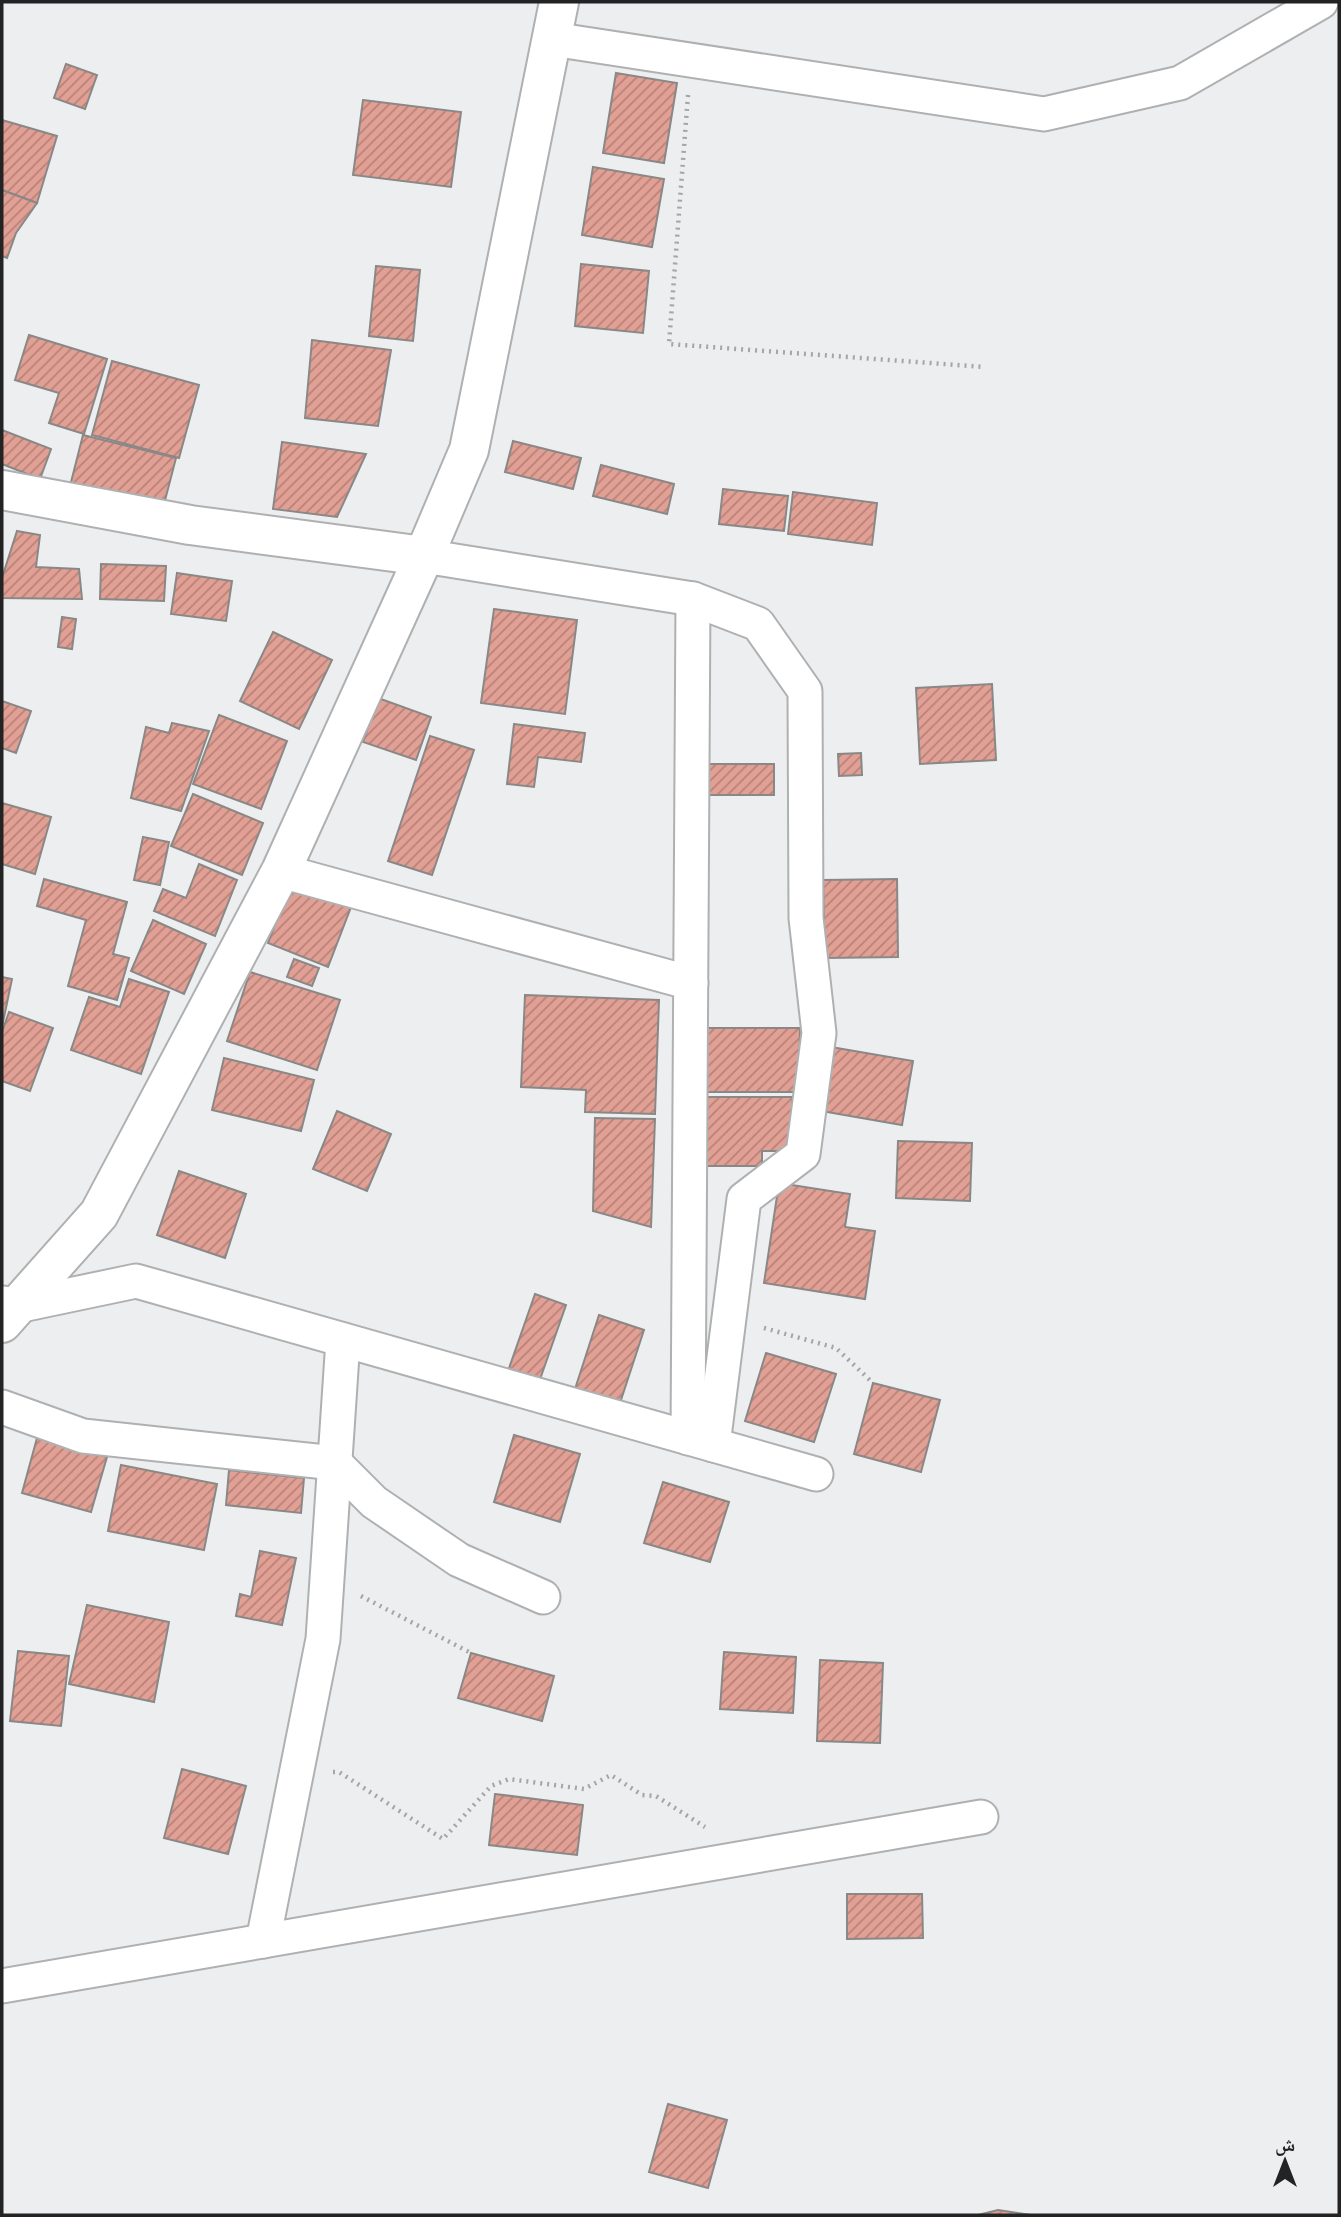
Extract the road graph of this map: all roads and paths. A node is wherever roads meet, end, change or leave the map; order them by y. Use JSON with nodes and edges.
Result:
{"nodes":[{"id":1,"x":559,"y":2,"type":"edge"},
{"id":2,"x":1321,"y":2,"type":"edge"},
{"id":3,"x":552,"y":39,"type":"junction"},
{"id":4,"x":688,"y":84,"type":"dead end"},
{"id":5,"x":985,"y":367,"type":"dead end"},
{"id":6,"x":2,"y":490,"type":"edge"},
{"id":7,"x":424,"y":556,"type":"junction"},
{"id":8,"x":693,"y":600,"type":"junction"},
{"id":9,"x":281,"y":870,"type":"junction"},
{"id":10,"x":691,"y":983,"type":"junction"},
{"id":11,"x":7,"y":1310,"type":"edge"},
{"id":12,"x":729,"y":1318,"type":"junction"},
{"id":13,"x":343,"y":1340,"type":"junction"},
{"id":14,"x":873,"y":1383,"type":"dead end"},
{"id":15,"x":2,"y":1407,"type":"edge"},
{"id":16,"x":701,"y":1441,"type":"junction"},
{"id":17,"x":335,"y":1463,"type":"junction"},
{"id":18,"x":816,"y":1474,"type":"dead end"},
{"id":19,"x":351,"y":1593,"type":"dead end"},
{"id":20,"x":543,"y":1597,"type":"dead end"},
{"id":21,"x":471,"y":1653,"type":"dead end"},
{"id":22,"x":297,"y":1767,"type":"junction"},
{"id":23,"x":981,"y":1817,"type":"dead end"},
{"id":24,"x":752,"y":1857,"type":"junction"},
{"id":25,"x":263,"y":1941,"type":"junction"},
{"id":26,"x":2,"y":1986,"type":"edge"}],
"edges":[{"from":1,"to":3,"type":"street"},
{"from":2,"to":3,"type":"street"},
{"from":3,"to":7,"type":"street"},
{"from":4,"to":5,"type":"path"},
{"from":6,"to":7,"type":"street"},
{"from":7,"to":8,"type":"street"},
{"from":7,"to":9,"type":"street"},
{"from":8,"to":10,"type":"street"},
{"from":8,"to":12,"type":"street"},
{"from":9,"to":10,"type":"street"},
{"from":9,"to":11,"type":"street"},
{"from":10,"to":16,"type":"street"},
{"from":11,"to":13,"type":"street"},
{"from":12,"to":14,"type":"path"},
{"from":12,"to":16,"type":"street"},
{"from":13,"to":16,"type":"street"},
{"from":13,"to":17,"type":"street"},
{"from":15,"to":17,"type":"street"},
{"from":16,"to":18,"type":"street"},
{"from":17,"to":20,"type":"street"},
{"from":17,"to":22,"type":"street"},
{"from":19,"to":21,"type":"path"},
{"from":22,"to":24,"type":"path"},
{"from":22,"to":25,"type":"street"},
{"from":23,"to":24,"type":"street"},
{"from":24,"to":25,"type":"street"},
{"from":25,"to":26,"type":"street"}]}
